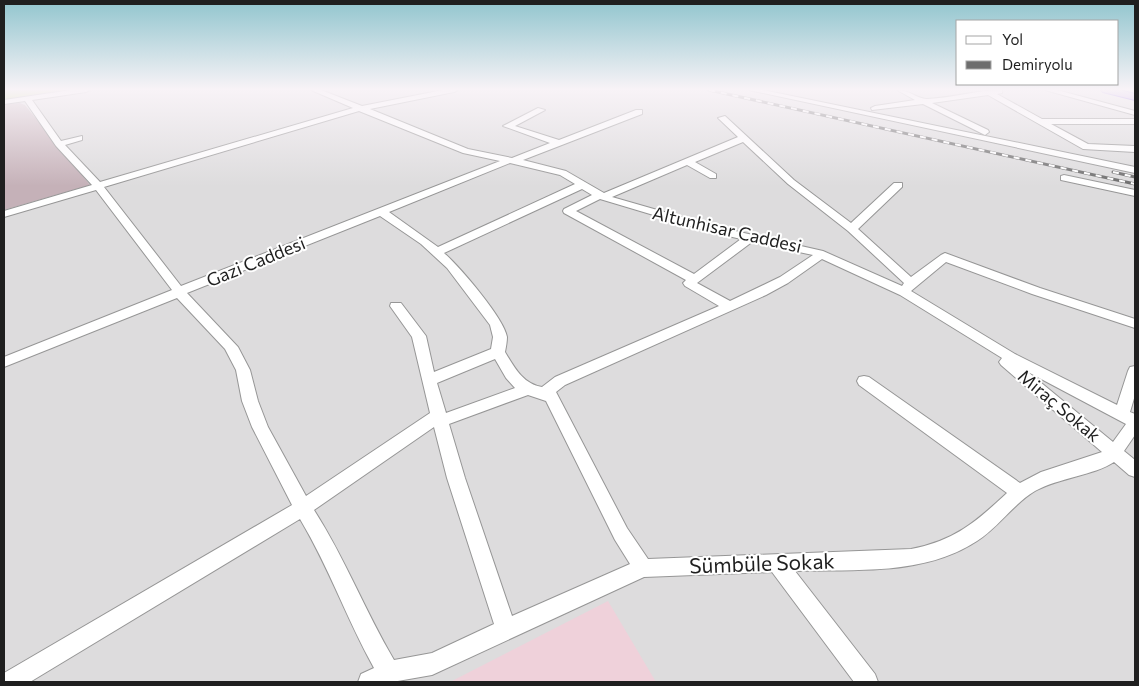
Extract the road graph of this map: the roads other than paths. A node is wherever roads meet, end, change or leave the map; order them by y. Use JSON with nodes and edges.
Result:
{"nodes":[{"id":1,"x":44,"y":122,"type":"edge"},
{"id":2,"x":315,"y":122,"type":"edge"},
{"id":3,"x":392,"y":122,"type":"edge"},
{"id":4,"x":515,"y":122,"type":"edge"},
{"id":5,"x":614,"y":122,"type":"edge"},
{"id":6,"x":726,"y":122,"type":"edge"},
{"id":7,"x":909,"y":122,"type":"edge"},
{"id":8,"x":965,"y":122,"type":"edge"},
{"id":9,"x":1043,"y":122,"type":"edge"},
{"id":10,"x":79,"y":138,"type":"dead end"},
{"id":11,"x":744,"y":138,"type":"junction"},
{"id":12,"x":1002,"y":141,"type":"junction"},
{"id":13,"x":559,"y":143,"type":"junction"},
{"id":14,"x":60,"y":144,"type":"junction"},
{"id":15,"x":1086,"y":148,"type":"junction"},
{"id":16,"x":1135,"y":149,"type":"edge"},
{"id":17,"x":509,"y":161,"type":"junction"},
{"id":18,"x":686,"y":161,"type":"junction"},
{"id":19,"x":1105,"y":163,"type":"junction"},
{"id":20,"x":1135,"y":170,"type":"edge"},
{"id":21,"x":713,"y":176,"type":"dead end"},
{"id":22,"x":1064,"y":178,"type":"dead end"},
{"id":23,"x":582,"y":184,"type":"junction"},
{"id":24,"x":898,"y":185,"type":"dead end"},
{"id":25,"x":98,"y":186,"type":"junction"},
{"id":26,"x":1135,"y":193,"type":"edge"},
{"id":27,"x":601,"y":196,"type":"junction"},
{"id":28,"x":380,"y":212,"type":"junction"},
{"id":29,"x":4,"y":214,"type":"edge"},
{"id":30,"x":852,"y":229,"type":"junction"},
{"id":31,"x":750,"y":238,"type":"junction"},
{"id":32,"x":437,"y":252,"type":"junction"},
{"id":33,"x":822,"y":254,"type":"junction"},
{"id":34,"x":694,"y":280,"type":"junction"},
{"id":35,"x":908,"y":288,"type":"junction"},
{"id":36,"x":180,"y":293,"type":"junction"},
{"id":37,"x":396,"y":306,"type":"dead end"},
{"id":38,"x":730,"y":307,"type":"junction"},
{"id":39,"x":1135,"y":324,"type":"edge"},
{"id":40,"x":983,"y":342,"type":"junction"},
{"id":41,"x":498,"y":352,"type":"junction"},
{"id":42,"x":4,"y":362,"type":"edge"},
{"id":43,"x":1135,"y":371,"type":"edge"},
{"id":44,"x":428,"y":380,"type":"junction"},
{"id":45,"x":864,"y":382,"type":"dead end"},
{"id":46,"x":528,"y":389,"type":"junction"},
{"id":47,"x":546,"y":392,"type":"junction"},
{"id":48,"x":439,"y":419,"type":"junction"},
{"id":49,"x":1131,"y":420,"type":"edge"},
{"id":50,"x":1114,"y":452,"type":"junction"},
{"id":51,"x":1135,"y":470,"type":"edge"},
{"id":52,"x":1019,"y":492,"type":"junction"},
{"id":53,"x":302,"y":508,"type":"junction"},
{"id":54,"x":777,"y":563,"type":"junction"},
{"id":55,"x":643,"y":568,"type":"junction"},
{"id":56,"x":506,"y":629,"type":"junction"},
{"id":57,"x":389,"y":672,"type":"junction"},
{"id":58,"x":10,"y":682,"type":"edge"},
{"id":59,"x":369,"y":682,"type":"edge"},
{"id":60,"x":867,"y":682,"type":"edge"}],
"edges":[{"from":1,"to":14,"type":"street"},
{"from":2,"to":25,"type":"street"},
{"from":3,"to":17,"type":"street","name":"Altunhisar Caddesi"},
{"from":4,"to":13,"type":"street"},
{"from":5,"to":13,"type":"street","name":"Gazi Caddesi"},
{"from":6,"to":11,"type":"street"},
{"from":7,"to":12,"type":"street"},
{"from":8,"to":12,"type":"street"},
{"from":9,"to":15,"type":"street"},
{"from":10,"to":14,"type":"street"},
{"from":11,"to":18,"type":"street"},
{"from":11,"to":30,"type":"street"},
{"from":12,"to":19,"type":"street"},
{"from":13,"to":17,"type":"street","name":"Gazi Caddesi"},
{"from":14,"to":25,"type":"street"},
{"from":15,"to":16,"type":"street"},
{"from":15,"to":19,"type":"street"},
{"from":17,"to":23,"type":"street","name":"Altunhisar Caddesi"},
{"from":17,"to":28,"type":"street","name":"Gazi Caddesi"},
{"from":18,"to":21,"type":"street"},
{"from":18,"to":27,"type":"street"},
{"from":19,"to":20,"type":"street"},
{"from":22,"to":26,"type":"street"},
{"from":23,"to":27,"type":"street","name":"Altunhisar Caddesi"},
{"from":23,"to":32,"type":"street"},
{"from":24,"to":30,"type":"street"},
{"from":25,"to":29,"type":"street"},
{"from":25,"to":36,"type":"street"},
{"from":27,"to":31,"type":"street","name":"Altunhisar Caddesi"},
{"from":27,"to":34,"type":"street"},
{"from":28,"to":32,"type":"street"},
{"from":28,"to":36,"type":"street","name":"Gazi Caddesi"},
{"from":30,"to":35,"type":"street"},
{"from":31,"to":33,"type":"street","name":"Altunhisar Caddesi"},
{"from":31,"to":34,"type":"street"},
{"from":32,"to":41,"type":"street"},
{"from":33,"to":35,"type":"street","name":"Altunhisar Caddesi"},
{"from":33,"to":38,"type":"street"},
{"from":34,"to":38,"type":"street"},
{"from":35,"to":39,"type":"street"},
{"from":35,"to":40,"type":"street","name":"Altunhisar Caddesi"},
{"from":36,"to":42,"type":"street","name":"Gazi Caddesi"},
{"from":36,"to":53,"type":"street"},
{"from":37,"to":44,"type":"street"},
{"from":38,"to":47,"type":"street"},
{"from":40,"to":49,"type":"street","name":"Altunhisar Caddesi"},
{"from":40,"to":50,"type":"street","name":"Miraç Sokak"},
{"from":41,"to":44,"type":"street"},
{"from":41,"to":46,"type":"street"},
{"from":43,"to":49,"type":"street"},
{"from":44,"to":48,"type":"street"},
{"from":45,"to":52,"type":"street"},
{"from":46,"to":47,"type":"street"},
{"from":46,"to":48,"type":"street"},
{"from":47,"to":55,"type":"street"},
{"from":48,"to":53,"type":"street"},
{"from":48,"to":56,"type":"street"},
{"from":49,"to":50,"type":"street","name":"Sümbüle Sokak"},
{"from":50,"to":51,"type":"street","name":"Miraç Sokak"},
{"from":50,"to":52,"type":"street","name":"Sümbüle Sokak"},
{"from":52,"to":54,"type":"street","name":"Sümbüle Sokak"},
{"from":53,"to":57,"type":"street"},
{"from":53,"to":58,"type":"street"},
{"from":54,"to":55,"type":"street","name":"Sümbüle Sokak"},
{"from":54,"to":60,"type":"street"},
{"from":55,"to":56,"type":"street","name":"Sümbüle Sokak"},
{"from":56,"to":57,"type":"street","name":"Sümbüle Sokak"},
{"from":57,"to":59,"type":"street","name":"Sümbüle Sokak"}]}
